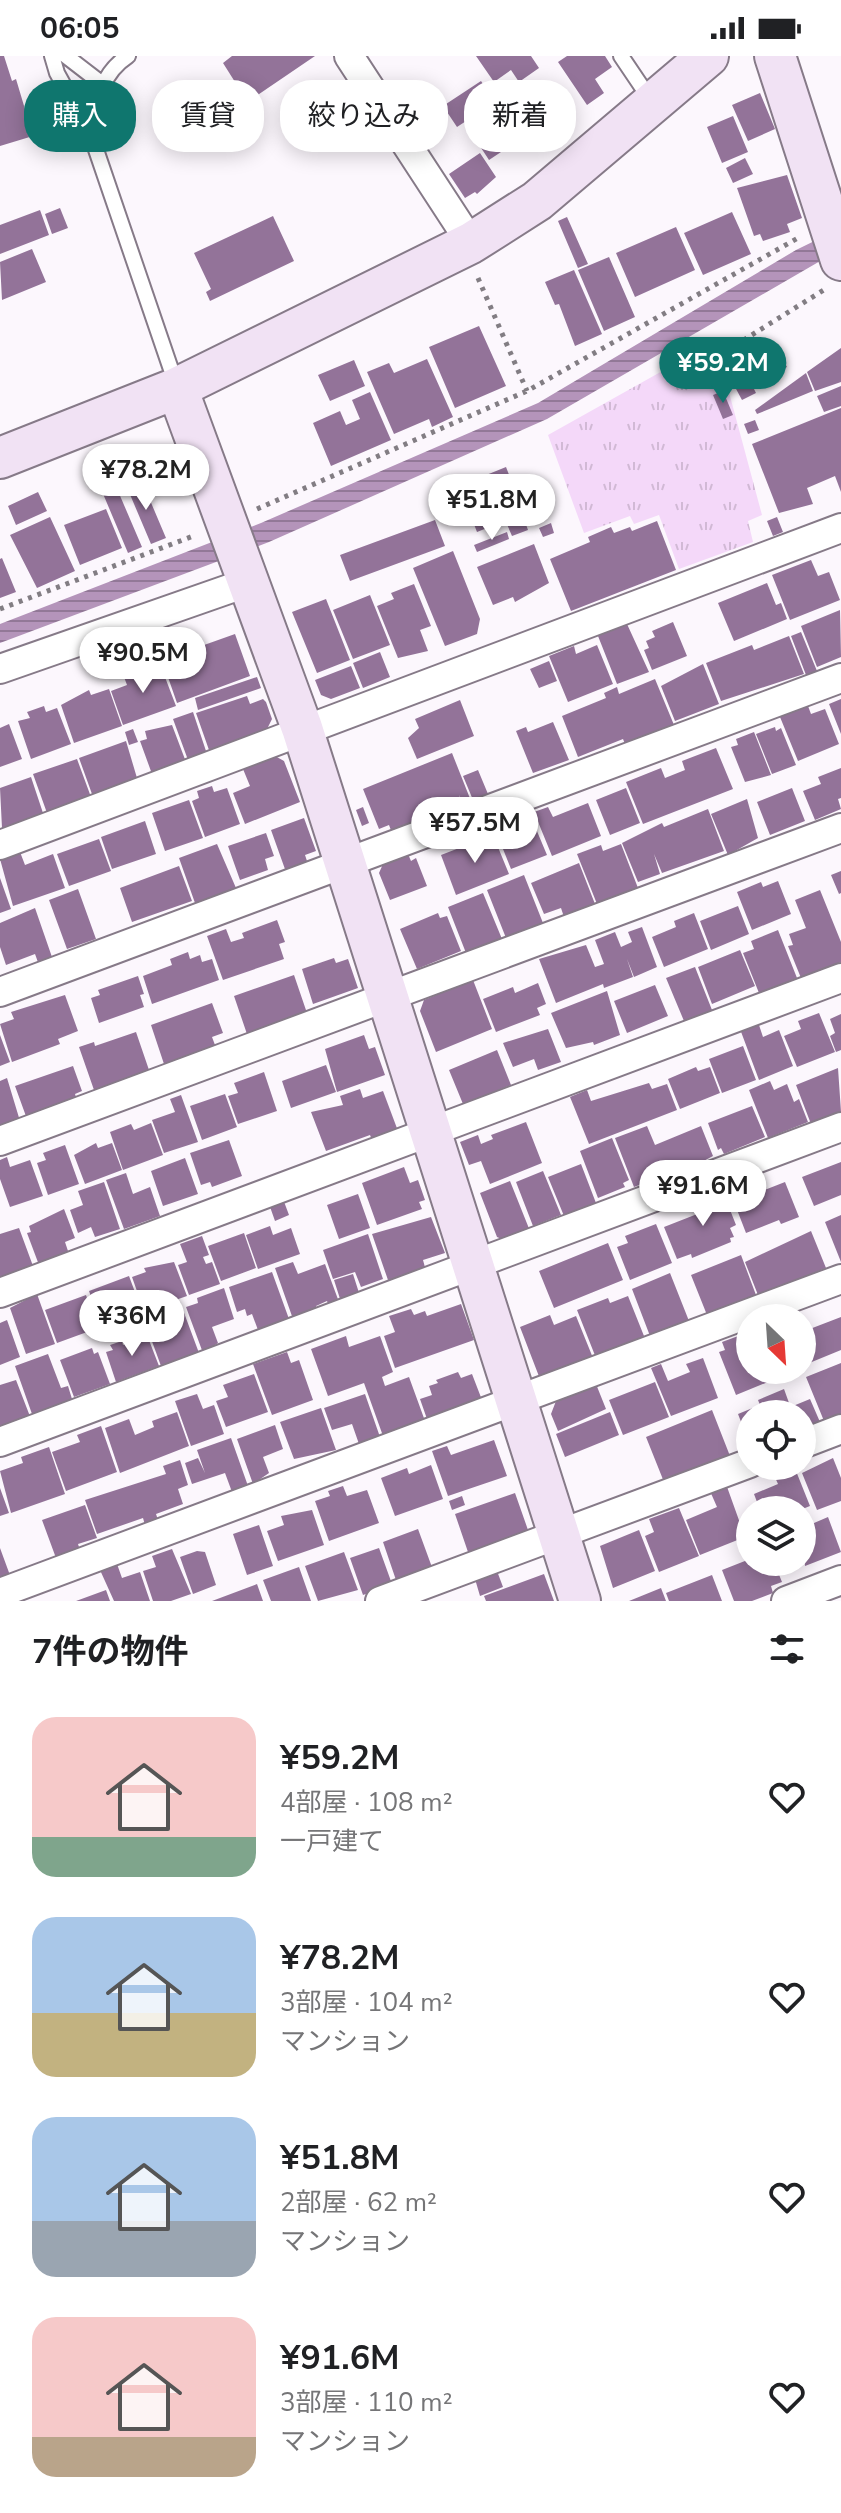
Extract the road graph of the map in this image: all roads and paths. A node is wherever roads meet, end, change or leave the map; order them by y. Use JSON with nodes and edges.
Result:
{"nodes":[{"id":1,"x":52,"y":56,"type":"edge"},
{"id":2,"x":66,"y":56,"type":"edge"},
{"id":3,"x":128,"y":56,"type":"edge"},
{"id":4,"x":349,"y":56,"type":"edge"},
{"id":5,"x":621,"y":56,"type":"edge"},
{"id":6,"x":708,"y":56,"type":"edge"},
{"id":7,"x":775,"y":56,"type":"edge"},
{"id":8,"x":61,"y":80,"type":"edge"},
{"id":9,"x":97,"y":80,"type":"edge"},
{"id":10,"x":103,"y":80,"type":"edge"},
{"id":11,"x":653,"y":103,"type":"junction"},
{"id":12,"x":97,"y":152,"type":"edge"},
{"id":13,"x":468,"y":244,"type":"junction"},
{"id":14,"x":833,"y":250,"type":"edge"},
{"id":15,"x":718,"y":356,"type":"dead end"},
{"id":16,"x":177,"y":388,"type":"junction"},
{"id":17,"x":527,"y":391,"type":"junction"},
{"id":18,"x":0,"y":458,"type":"edge"},
{"id":19,"x":228,"y":526,"type":"junction"},
{"id":20,"x":841,"y":528,"type":"edge"},
{"id":21,"x":246,"y":575,"type":"junction"},
{"id":22,"x":0,"y":609,"type":"edge"},
{"id":23,"x":0,"y":669,"type":"edge"},
{"id":24,"x":841,"y":678,"type":"edge"},
{"id":25,"x":302,"y":728,"type":"junction"},
{"id":26,"x":841,"y":828,"type":"edge"},
{"id":27,"x":0,"y":845,"type":"edge"},
{"id":28,"x":345,"y":863,"type":"junction"},
{"id":29,"x":841,"y":978,"type":"edge"},
{"id":30,"x":0,"y":992,"type":"edge"},
{"id":31,"x":389,"y":999,"type":"junction"},
{"id":32,"x":841,"y":1127,"type":"edge"},
{"id":33,"x":430,"y":1131,"type":"junction"},
{"id":34,"x":0,"y":1141,"type":"edge"},
{"id":35,"x":473,"y":1265,"type":"junction"},
{"id":36,"x":841,"y":1279,"type":"edge"},
{"id":37,"x":0,"y":1293,"type":"edge"},
{"id":38,"x":516,"y":1400,"type":"junction"},
{"id":39,"x":841,"y":1429,"type":"edge"},
{"id":40,"x":816,"y":1439,"type":"edge"},
{"id":41,"x":0,"y":1442,"type":"edge"},
{"id":42,"x":736,"y":1468,"type":"edge"},
{"id":43,"x":558,"y":1534,"type":"junction"},
{"id":44,"x":841,"y":1580,"type":"edge"},
{"id":45,"x":0,"y":1593,"type":"edge"},
{"id":46,"x":380,"y":1601,"type":"edge"},
{"id":47,"x":580,"y":1601,"type":"edge"},
{"id":48,"x":786,"y":1601,"type":"edge"}],
"edges":[{"from":1,"to":8,"type":"lane"},
{"from":2,"to":9,"type":"lane"},
{"from":3,"to":10,"type":"lane"},
{"from":4,"to":13,"type":"street"},
{"from":5,"to":11,"type":"lane"},
{"from":6,"to":11,"type":"street"},
{"from":7,"to":14,"type":"street"},
{"from":11,"to":13,"type":"street"},
{"from":12,"to":16,"type":"lane"},
{"from":13,"to":16,"type":"street"},
{"from":13,"to":17,"type":"path"},
{"from":14,"to":15,"type":"path"},
{"from":14,"to":17,"type":"path"},
{"from":16,"to":18,"type":"street"},
{"from":16,"to":19,"type":"street"},
{"from":17,"to":19,"type":"path"},
{"from":19,"to":21,"type":"street"},
{"from":19,"to":22,"type":"path"},
{"from":20,"to":25,"type":"street"},
{"from":21,"to":23,"type":"street"},
{"from":21,"to":25,"type":"street"},
{"from":24,"to":28,"type":"street"},
{"from":25,"to":27,"type":"street"},
{"from":25,"to":28,"type":"street"},
{"from":26,"to":31,"type":"street"},
{"from":28,"to":30,"type":"street"},
{"from":28,"to":31,"type":"street"},
{"from":29,"to":33,"type":"street"},
{"from":31,"to":33,"type":"street"},
{"from":31,"to":34,"type":"street"},
{"from":32,"to":35,"type":"street"},
{"from":33,"to":35,"type":"street"},
{"from":33,"to":37,"type":"street"},
{"from":35,"to":38,"type":"street"},
{"from":35,"to":41,"type":"street"},
{"from":36,"to":38,"type":"street"},
{"from":38,"to":43,"type":"street"},
{"from":38,"to":45,"type":"street"},
{"from":39,"to":40,"type":"street"},
{"from":42,"to":43,"type":"street"},
{"from":43,"to":46,"type":"street"},
{"from":43,"to":47,"type":"street"},
{"from":44,"to":48,"type":"street"}]}
